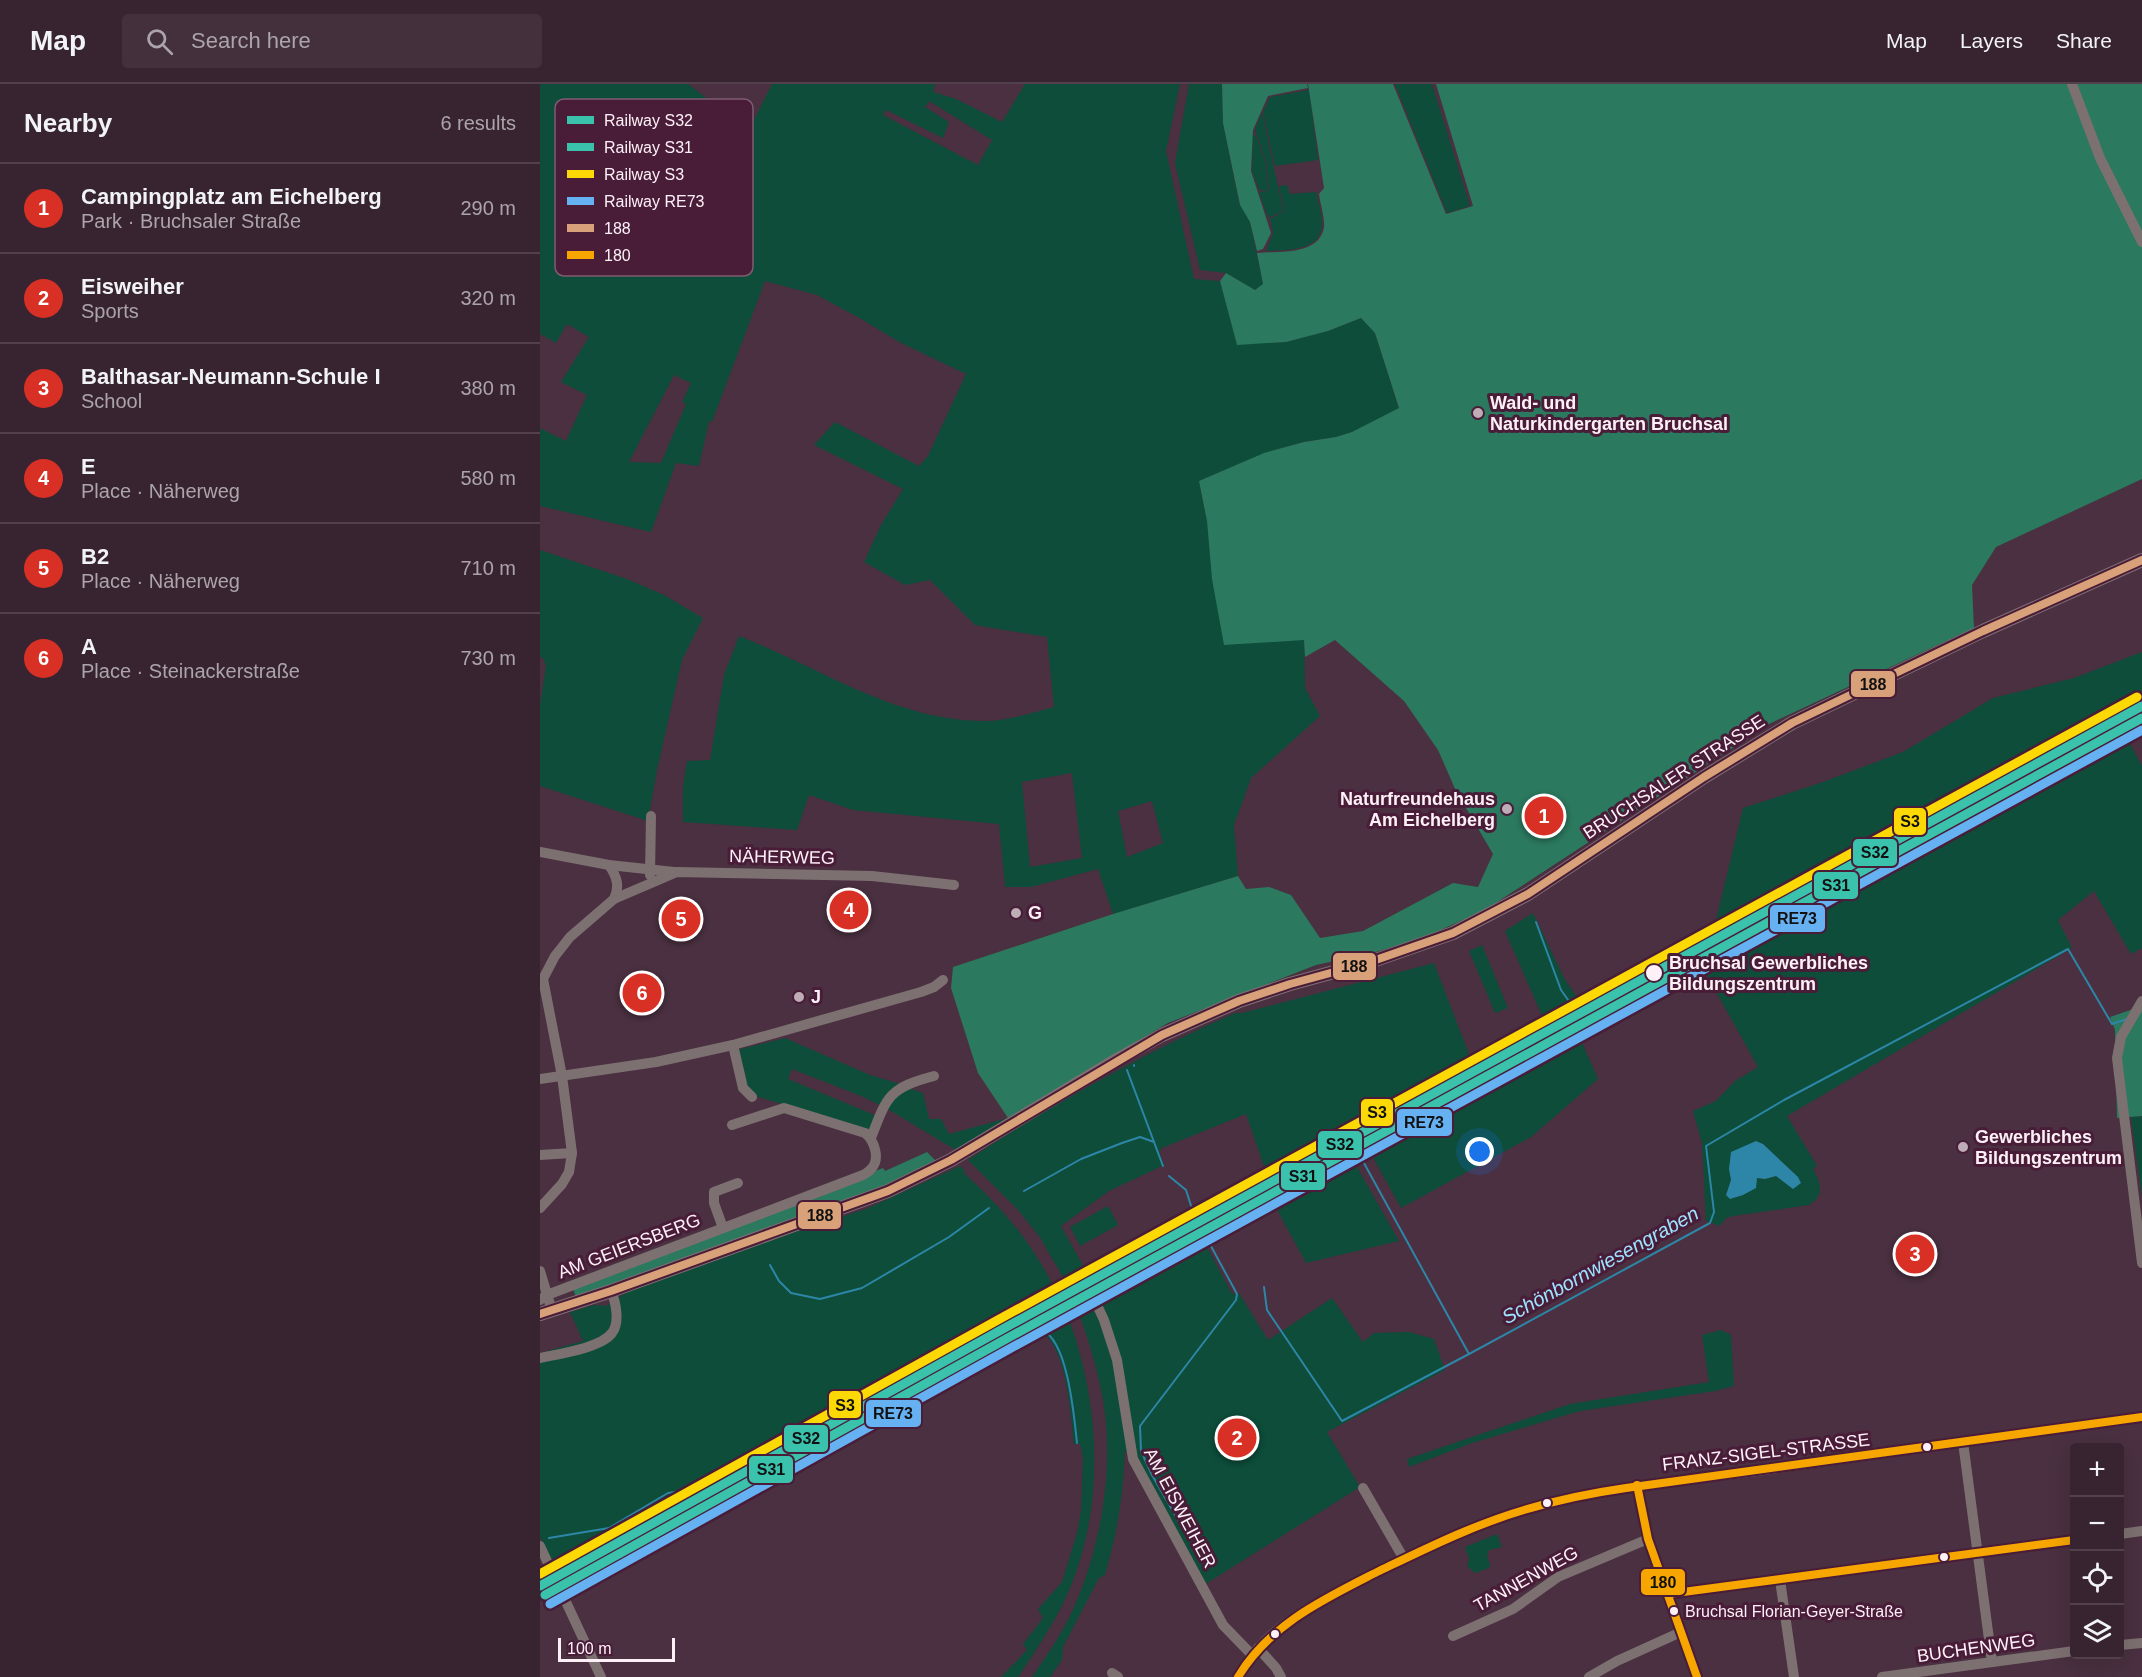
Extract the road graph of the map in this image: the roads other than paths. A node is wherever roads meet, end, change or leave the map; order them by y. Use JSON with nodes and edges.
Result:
{"nodes":[{"id":1,"x":2072,"y":84,"type":"edge"},
{"id":2,"x":2142,"y":242,"type":"edge"},
{"id":3,"x":2142,"y":560,"type":"edge"},
{"id":4,"x":651,"y":816,"type":"dead end"},
{"id":5,"x":540,"y":852,"type":"edge"},
{"id":6,"x":609,"y":865,"type":"junction"},
{"id":7,"x":651,"y":871,"type":"junction"},
{"id":8,"x":677,"y":872,"type":"junction"},
{"id":9,"x":650,"y":885,"type":"junction"},
{"id":10,"x":954,"y":885,"type":"dead end"},
{"id":11,"x":614,"y":899,"type":"junction"},
{"id":12,"x":542,"y":980,"type":"edge"},
{"id":13,"x":943,"y":980,"type":"dead end"},
{"id":14,"x":2142,"y":1001,"type":"edge"},
{"id":15,"x":733,"y":1045,"type":"junction"},
{"id":16,"x":562,"y":1076,"type":"junction"},
{"id":17,"x":934,"y":1076,"type":"dead end"},
{"id":18,"x":540,"y":1079,"type":"edge"},
{"id":19,"x":752,"y":1097,"type":"dead end"},
{"id":20,"x":732,"y":1125,"type":"dead end"},
{"id":21,"x":872,"y":1138,"type":"junction"},
{"id":22,"x":572,"y":1153,"type":"junction"},
{"id":23,"x":540,"y":1155,"type":"edge"},
{"id":24,"x":738,"y":1183,"type":"dead end"},
{"id":25,"x":540,"y":1208,"type":"edge"},
{"id":26,"x":723,"y":1228,"type":"junction"},
{"id":27,"x":2142,"y":1263,"type":"edge"},
{"id":28,"x":540,"y":1271,"type":"edge"},
{"id":29,"x":611,"y":1291,"type":"junction"},
{"id":30,"x":1091,"y":1292,"type":"dead end"},
{"id":31,"x":544,"y":1298,"type":"edge"},
{"id":32,"x":546,"y":1312,"type":"edge"},
{"id":33,"x":540,"y":1358,"type":"edge"},
{"id":34,"x":2142,"y":1417,"type":"edge"},
{"id":35,"x":1963,"y":1442,"type":"junction"},
{"id":36,"x":1637,"y":1485,"type":"junction"},
{"id":37,"x":1363,"y":1488,"type":"dead end"},
{"id":38,"x":2142,"y":1532,"type":"edge"},
{"id":39,"x":2124,"y":1534,"type":"edge"},
{"id":40,"x":1648,"y":1539,"type":"junction"},
{"id":41,"x":2070,"y":1541,"type":"edge"},
{"id":42,"x":540,"y":1546,"type":"edge"},
{"id":43,"x":1977,"y":1553,"type":"junction"},
{"id":44,"x":1404,"y":1559,"type":"junction"},
{"id":45,"x":1780,"y":1580,"type":"junction"},
{"id":46,"x":1668,"y":1594,"type":"junction"},
{"id":47,"x":1681,"y":1632,"type":"junction"},
{"id":48,"x":1454,"y":1636,"type":"dead end"},
{"id":49,"x":2142,"y":1643,"type":"edge"},
{"id":50,"x":2124,"y":1645,"type":"edge"},
{"id":51,"x":1255,"y":1651,"type":"junction"},
{"id":52,"x":2070,"y":1652,"type":"edge"},
{"id":53,"x":1992,"y":1662,"type":"junction"},
{"id":54,"x":601,"y":1677,"type":"edge"},
{"id":55,"x":1238,"y":1677,"type":"edge"},
{"id":56,"x":1281,"y":1677,"type":"edge"},
{"id":57,"x":1589,"y":1677,"type":"edge"},
{"id":58,"x":1697,"y":1677,"type":"edge"},
{"id":59,"x":1794,"y":1677,"type":"edge"},
{"id":60,"x":1882,"y":1677,"type":"edge"}],
"edges":[{"from":1,"to":2,"type":"street"},
{"from":3,"to":29,"type":"main road","name":"BRUCHSALER STRASSE"},
{"from":4,"to":7,"type":"street"},
{"from":5,"to":6,"type":"street"},
{"from":6,"to":7,"type":"street"},
{"from":6,"to":11,"type":"street"},
{"from":7,"to":8,"type":"street"},
{"from":7,"to":9,"type":"street"},
{"from":8,"to":9,"type":"street","name":"NÄHERWEG"},
{"from":8,"to":10,"type":"street","name":"NÄHERWEG"},
{"from":9,"to":11,"type":"street","name":"NÄHERWEG"},
{"from":11,"to":12,"type":"street","name":"NÄHERWEG"},
{"from":12,"to":16,"type":"street"},
{"from":13,"to":15,"type":"street"},
{"from":14,"to":27,"type":"street"},
{"from":15,"to":16,"type":"street"},
{"from":15,"to":19,"type":"street"},
{"from":16,"to":18,"type":"street"},
{"from":16,"to":22,"type":"street"},
{"from":17,"to":21,"type":"street","name":"AM GEIERSBERG"},
{"from":20,"to":21,"type":"street"},
{"from":21,"to":26,"type":"street","name":"AM GEIERSBERG"},
{"from":22,"to":23,"type":"street"},
{"from":22,"to":25,"type":"street"},
{"from":24,"to":26,"type":"street","name":"AM GEIERSBERG"},
{"from":26,"to":31,"type":"street","name":"AM GEIERSBERG"},
{"from":28,"to":31,"type":"street"},
{"from":29,"to":32,"type":"main road","name":"BRUCHSALER STRASSE"},
{"from":29,"to":33,"type":"street"},
{"from":30,"to":51,"type":"street","name":"AM EISWEIHER"},
{"from":31,"to":32,"type":"street"},
{"from":34,"to":35,"type":"street","name":"FRANZ-SIGEL-STRASSE"},
{"from":35,"to":36,"type":"street","name":"FRANZ-SIGEL-STRASSE"},
{"from":35,"to":43,"type":"street"},
{"from":36,"to":40,"type":"street"},
{"from":36,"to":44,"type":"street","name":"FRANZ-SIGEL-STRASSE"},
{"from":37,"to":44,"type":"street"},
{"from":38,"to":39,"type":"street"},
{"from":40,"to":46,"type":"street"},
{"from":40,"to":48,"type":"street","name":"TANNENWEG"},
{"from":41,"to":43,"type":"street"},
{"from":42,"to":54,"type":"street"},
{"from":43,"to":45,"type":"street"},
{"from":43,"to":53,"type":"street"},
{"from":44,"to":51,"type":"street","name":"FRANZ-SIGEL-STRASSE"},
{"from":45,"to":46,"type":"street"},
{"from":45,"to":59,"type":"street"},
{"from":46,"to":47,"type":"street"},
{"from":47,"to":57,"type":"street"},
{"from":47,"to":58,"type":"street"},
{"from":49,"to":50,"type":"street"},
{"from":51,"to":55,"type":"street","name":"FRANZ-SIGEL-STRASSE"},
{"from":51,"to":56,"type":"street","name":"AM EISWEIHER"},
{"from":52,"to":53,"type":"street","name":"BUCHENWEG"},
{"from":53,"to":60,"type":"street","name":"BUCHENWEG"}]}
